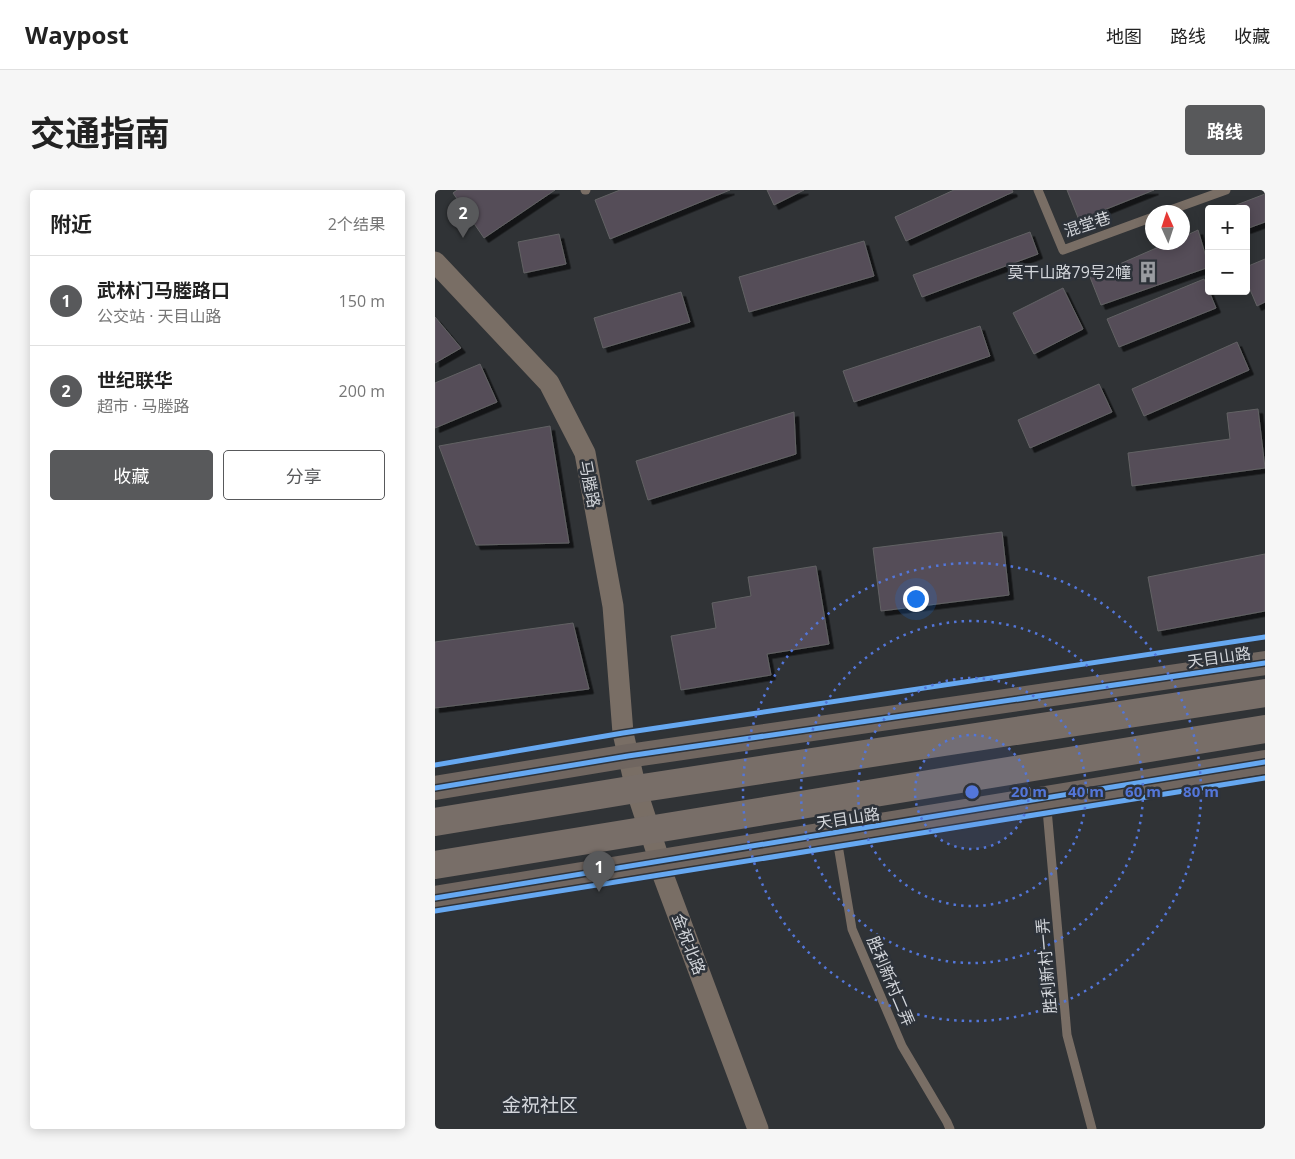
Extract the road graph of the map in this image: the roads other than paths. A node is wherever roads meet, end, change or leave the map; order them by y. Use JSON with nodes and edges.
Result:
{"nodes":[{"id":1,"x":1037,"y":190,"type":"edge"},
{"id":2,"x":1226,"y":190,"type":"edge"},
{"id":3,"x":1184,"y":205,"type":"edge"},
{"id":4,"x":1145,"y":220,"type":"edge"},
{"id":5,"x":435,"y":262,"type":"edge"},
{"id":6,"x":1265,"y":662,"type":"edge"},
{"id":7,"x":1265,"y":693,"type":"edge"},
{"id":8,"x":1265,"y":728,"type":"edge"},
{"id":9,"x":628,"y":756,"type":"junction"},
{"id":10,"x":1265,"y":762,"type":"edge"},
{"id":11,"x":435,"y":788,"type":"edge"},
{"id":12,"x":636,"y":789,"type":"junction"},
{"id":13,"x":1046,"y":798,"type":"junction"},
{"id":14,"x":435,"y":822,"type":"edge"},
{"id":15,"x":649,"y":830,"type":"junction"},
{"id":16,"x":836,"y":833,"type":"junction"},
{"id":17,"x":660,"y":862,"type":"junction"},
{"id":18,"x":435,"y":865,"type":"edge"},
{"id":19,"x":435,"y":898,"type":"edge"},
{"id":20,"x":758,"y":1129,"type":"edge"},
{"id":21,"x":950,"y":1129,"type":"edge"},
{"id":22,"x":1092,"y":1129,"type":"edge"}],
"edges":[{"from":1,"to":4,"type":"lane","name":"混堂巷"},
{"from":2,"to":3,"type":"lane"},
{"from":5,"to":9,"type":"street","name":"马塍路"},
{"from":6,"to":9,"type":"main road","name":"天目山路"},
{"from":7,"to":12,"type":"main road"},
{"from":8,"to":15,"type":"main road","name":"天目山路"},
{"from":9,"to":11,"type":"main road","name":"天目山路"},
{"from":9,"to":12,"type":"street","name":"金祝北路"},
{"from":10,"to":13,"type":"main road","name":"天目山路"},
{"from":12,"to":14,"type":"main road"},
{"from":12,"to":15,"type":"street","name":"金祝北路"},
{"from":13,"to":16,"type":"main road","name":"天目山路"},
{"from":13,"to":22,"type":"lane","name":"胜利新村一弄"},
{"from":15,"to":17,"type":"street","name":"金祝北路"},
{"from":15,"to":18,"type":"main road","name":"天目山路"},
{"from":16,"to":17,"type":"main road","name":"天目山路"},
{"from":16,"to":21,"type":"lane","name":"胜利新村二弄"},
{"from":17,"to":19,"type":"main road","name":"天目山路"},
{"from":17,"to":20,"type":"street","name":"金祝北路"}]}
